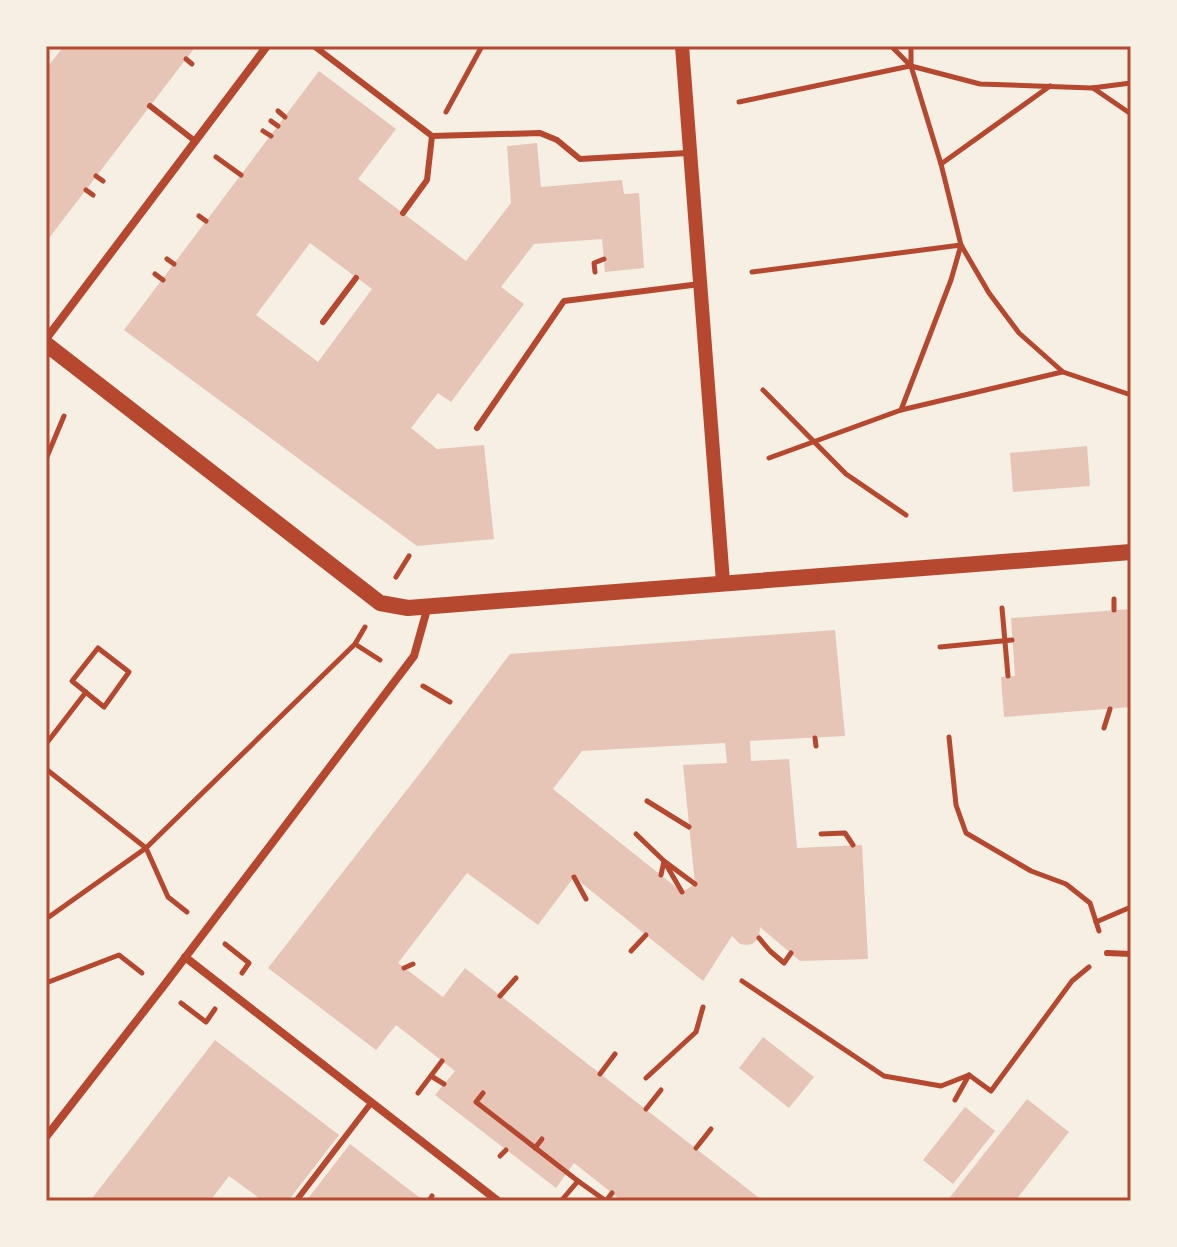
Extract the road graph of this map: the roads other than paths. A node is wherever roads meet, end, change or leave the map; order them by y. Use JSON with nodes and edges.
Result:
{"nodes":[{"id":1,"x":267,"y":46,"type":"edge"},
{"id":2,"x":314,"y":46,"type":"edge"},
{"id":3,"x":682,"y":46,"type":"edge"},
{"id":4,"x":150,"y":106,"type":"dead end"},
{"id":5,"x":432,"y":136,"type":"junction"},
{"id":6,"x":195,"y":141,"type":"junction"},
{"id":7,"x":690,"y":153,"type":"junction"},
{"id":8,"x":403,"y":213,"type":"dead end"},
{"id":9,"x":356,"y":278,"type":"dead end"},
{"id":10,"x":700,"y":284,"type":"junction"},
{"id":11,"x":323,"y":322,"type":"dead end"},
{"id":12,"x":46,"y":342,"type":"edge"},
{"id":13,"x":477,"y":428,"type":"dead end"},
{"id":14,"x":1131,"y":552,"type":"edge"},
{"id":15,"x":723,"y":582,"type":"junction"},
{"id":16,"x":428,"y":606,"type":"junction"},
{"id":17,"x":1107,"y":953,"type":"road end"},
{"id":18,"x":1131,"y":954,"type":"edge"},
{"id":19,"x":185,"y":957,"type":"junction"},
{"id":20,"x":371,"y":1103,"type":"junction"},
{"id":21,"x":46,"y":1137,"type":"edge"},
{"id":22,"x":296,"y":1201,"type":"edge"},
{"id":23,"x":498,"y":1201,"type":"edge"}],
"edges":[{"from":1,"to":6,"type":"street"},
{"from":2,"to":5,"type":"lane"},
{"from":3,"to":7,"type":"street"},
{"from":4,"to":6,"type":"lane"},
{"from":5,"to":7,"type":"lane"},
{"from":5,"to":8,"type":"lane"},
{"from":6,"to":12,"type":"street"},
{"from":7,"to":10,"type":"street"},
{"from":9,"to":11,"type":"lane"},
{"from":10,"to":13,"type":"lane"},
{"from":10,"to":15,"type":"street"},
{"from":12,"to":16,"type":"main road"},
{"from":14,"to":15,"type":"main road"},
{"from":15,"to":16,"type":"main road"},
{"from":16,"to":19,"type":"street"},
{"from":17,"to":18,"type":"lane"},
{"from":19,"to":20,"type":"street"},
{"from":19,"to":21,"type":"street"},
{"from":20,"to":22,"type":"lane"},
{"from":20,"to":23,"type":"street"}]}
